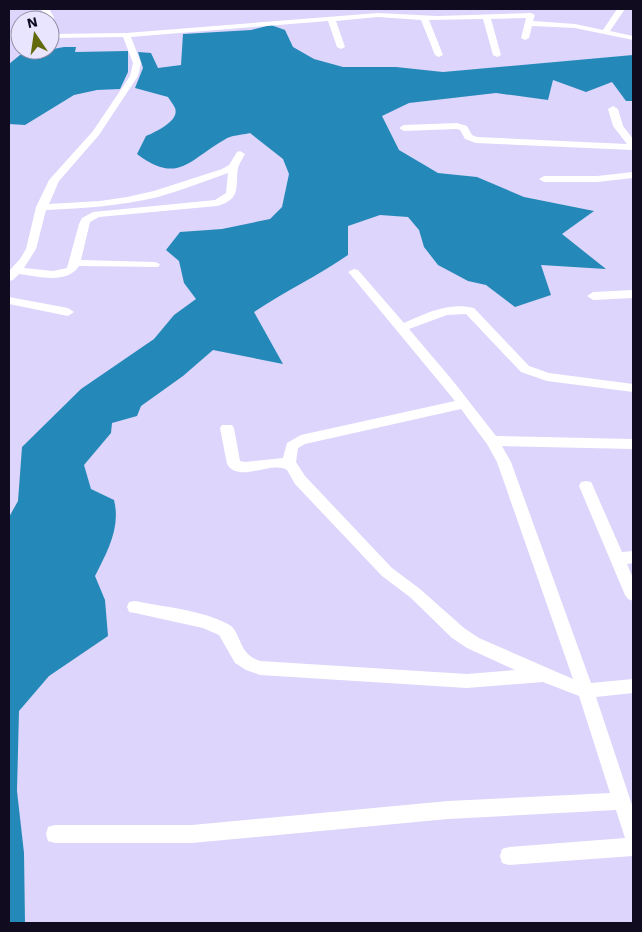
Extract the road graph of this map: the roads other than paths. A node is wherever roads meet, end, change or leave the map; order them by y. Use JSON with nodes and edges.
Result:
{"nodes":[{"id":1,"x":621,"y":9,"type":"edge"},
{"id":2,"x":378,"y":12,"type":"edge"},
{"id":3,"x":486,"y":16,"type":"junction"},
{"id":4,"x":532,"y":16,"type":"edge"},
{"id":5,"x":424,"y":17,"type":"junction"},
{"id":6,"x":332,"y":20,"type":"junction"},
{"id":7,"x":606,"y":33,"type":"junction"},
{"id":8,"x":126,"y":35,"type":"junction"},
{"id":9,"x":60,"y":36,"type":"edge"},
{"id":10,"x":525,"y":38,"type":"dead end"},
{"id":11,"x":633,"y":38,"type":"edge"},
{"id":12,"x":341,"y":47,"type":"dead end"},
{"id":13,"x":439,"y":55,"type":"dead end"},
{"id":14,"x":497,"y":55,"type":"dead end"},
{"id":15,"x":613,"y":109,"type":"dead end"},
{"id":16,"x":404,"y":128,"type":"dead end"},
{"id":17,"x":633,"y":146,"type":"edge"},
{"id":18,"x":240,"y":154,"type":"dead end"},
{"id":19,"x":233,"y":167,"type":"junction"},
{"id":20,"x":633,"y":175,"type":"edge"},
{"id":21,"x":544,"y":179,"type":"dead end"},
{"id":22,"x":41,"y":207,"type":"junction"},
{"id":23,"x":74,"y":263,"type":"junction"},
{"id":24,"x":154,"y":265,"type":"dead end"},
{"id":25,"x":354,"y":272,"type":"dead end"},
{"id":26,"x":12,"y":274,"type":"edge"},
{"id":27,"x":633,"y":294,"type":"edge"},
{"id":28,"x":593,"y":296,"type":"dead end"},
{"id":29,"x":9,"y":300,"type":"edge"},
{"id":30,"x":68,"y":312,"type":"dead end"},
{"id":31,"x":402,"y":328,"type":"junction"},
{"id":32,"x":633,"y":388,"type":"edge"},
{"id":33,"x":464,"y":404,"type":"junction"},
{"id":34,"x":227,"y":428,"type":"dead end"},
{"id":35,"x":492,"y":441,"type":"junction"},
{"id":36,"x":633,"y":444,"type":"edge"},
{"id":37,"x":289,"y":463,"type":"junction"},
{"id":38,"x":586,"y":486,"type":"dead end"},
{"id":39,"x":633,"y":557,"type":"edge"},
{"id":40,"x":618,"y":559,"type":"junction"},
{"id":41,"x":633,"y":595,"type":"edge"},
{"id":42,"x":135,"y":607,"type":"dead end"},
{"id":43,"x":543,"y":675,"type":"junction"},
{"id":44,"x":633,"y":686,"type":"edge"},
{"id":45,"x":586,"y":691,"type":"junction"},
{"id":46,"x":622,"y":801,"type":"junction"},
{"id":47,"x":54,"y":834,"type":"dead end"},
{"id":48,"x":633,"y":835,"type":"edge"},
{"id":49,"x":633,"y":848,"type":"edge"},
{"id":50,"x":509,"y":856,"type":"dead end"}],
"edges":[{"from":1,"to":7,"type":"street"},
{"from":2,"to":5,"type":"street"},
{"from":2,"to":6,"type":"street"},
{"from":3,"to":4,"type":"street"},
{"from":3,"to":5,"type":"street"},
{"from":3,"to":14,"type":"street"},
{"from":4,"to":7,"type":"street"},
{"from":4,"to":10,"type":"street"},
{"from":5,"to":13,"type":"street"},
{"from":6,"to":8,"type":"street"},
{"from":6,"to":12,"type":"street"},
{"from":7,"to":11,"type":"street"},
{"from":8,"to":9,"type":"street"},
{"from":8,"to":22,"type":"street"},
{"from":15,"to":17,"type":"street"},
{"from":16,"to":17,"type":"street"},
{"from":18,"to":19,"type":"street"},
{"from":19,"to":22,"type":"street"},
{"from":19,"to":23,"type":"street"},
{"from":20,"to":21,"type":"street"},
{"from":22,"to":26,"type":"street"},
{"from":23,"to":24,"type":"street"},
{"from":23,"to":26,"type":"street"},
{"from":25,"to":31,"type":"street"},
{"from":27,"to":28,"type":"street"},
{"from":29,"to":30,"type":"street"},
{"from":31,"to":32,"type":"street"},
{"from":31,"to":33,"type":"street"},
{"from":33,"to":35,"type":"street"},
{"from":33,"to":37,"type":"street"},
{"from":34,"to":37,"type":"street"},
{"from":35,"to":36,"type":"street"},
{"from":35,"to":45,"type":"street"},
{"from":37,"to":43,"type":"street"},
{"from":38,"to":40,"type":"street"},
{"from":39,"to":40,"type":"street"},
{"from":40,"to":41,"type":"street"},
{"from":42,"to":43,"type":"street"},
{"from":43,"to":45,"type":"street"},
{"from":44,"to":45,"type":"street"},
{"from":45,"to":46,"type":"street"},
{"from":46,"to":47,"type":"street"},
{"from":46,"to":48,"type":"street"},
{"from":49,"to":50,"type":"street"}]}
